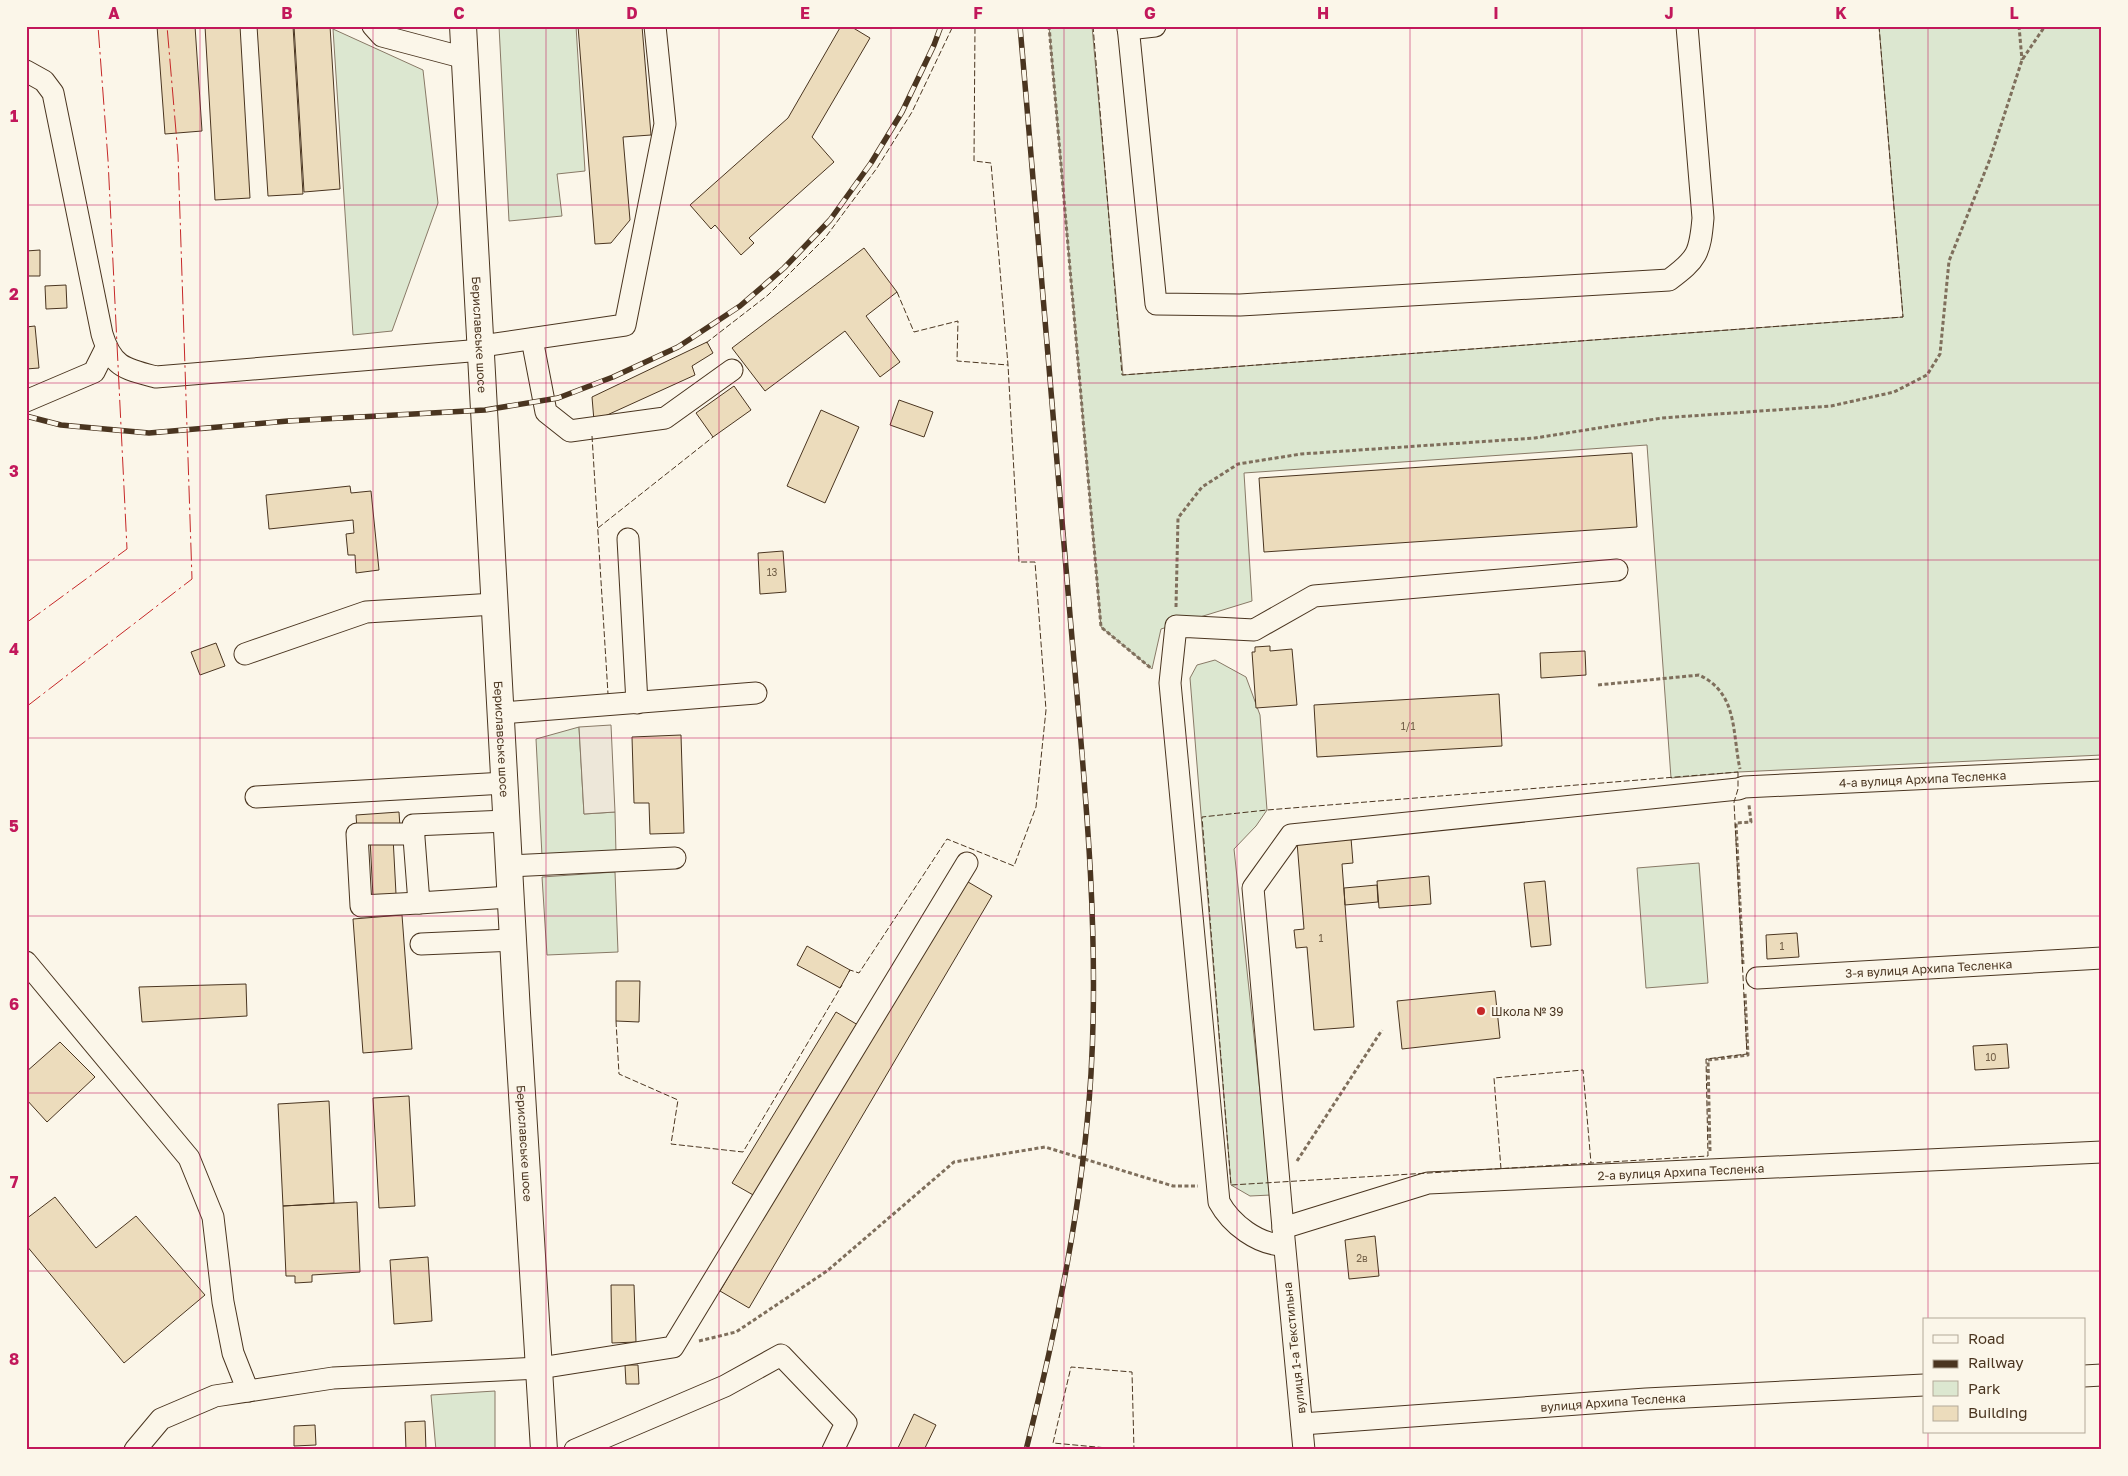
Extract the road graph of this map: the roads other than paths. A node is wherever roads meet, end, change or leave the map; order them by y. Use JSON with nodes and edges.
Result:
{"nodes":[{"id":1,"x":373,"y":26,"type":"edge"},
{"id":2,"x":463,"y":26,"type":"edge"},
{"id":3,"x":655,"y":26,"type":"edge"},
{"id":4,"x":1155,"y":26,"type":"edge"},
{"id":5,"x":1686,"y":26,"type":"edge"},
{"id":6,"x":1128,"y":28,"type":"edge"},
{"id":7,"x":465,"y":58,"type":"junction"},
{"id":8,"x":26,"y":71,"type":"edge"},
{"id":9,"x":532,"y":339,"type":"junction"},
{"id":10,"x":106,"y":348,"type":"junction"},
{"id":11,"x":482,"y":348,"type":"junction"},
{"id":12,"x":732,"y":370,"type":"dead end"},
{"id":13,"x":26,"y":401,"type":"edge"},
{"id":14,"x":628,"y":539,"type":"dead end"},
{"id":15,"x":1617,"y":570,"type":"dead end"},
{"id":16,"x":494,"y":604,"type":"junction"},
{"id":17,"x":246,"y":654,"type":"dead end"},
{"id":18,"x":756,"y":693,"type":"dead end"},
{"id":19,"x":637,"y":703,"type":"junction"},
{"id":20,"x":501,"y":713,"type":"junction"},
{"id":21,"x":2102,"y":770,"type":"edge"},
{"id":22,"x":505,"y":783,"type":"junction"},
{"id":23,"x":256,"y":797,"type":"dead end"},
{"id":24,"x":506,"y":821,"type":"junction"},
{"id":25,"x":414,"y":834,"type":"junction"},
{"id":26,"x":674,"y":858,"type":"dead end"},
{"id":27,"x":967,"y":863,"type":"dead end"},
{"id":28,"x":509,"y":866,"type":"junction"},
{"id":29,"x":510,"y":897,"type":"junction"},
{"id":30,"x":419,"y":903,"type":"junction"},
{"id":31,"x":513,"y":940,"type":"junction"},
{"id":32,"x":421,"y":944,"type":"dead end"},
{"id":33,"x":2102,"y":958,"type":"edge"},
{"id":34,"x":26,"y":962,"type":"edge"},
{"id":35,"x":1748,"y":978,"type":"road end"},
{"id":36,"x":2102,"y":1152,"type":"edge"},
{"id":37,"x":1279,"y":1189,"type":"joint"},
{"id":38,"x":1283,"y":1237,"type":"junction"},
{"id":39,"x":540,"y":1368,"type":"junction"},
{"id":40,"x":2102,"y":1375,"type":"edge"},
{"id":41,"x":2086,"y":1376,"type":"edge"},
{"id":42,"x":1923,"y":1385,"type":"edge"},
{"id":43,"x":248,"y":1391,"type":"junction"},
{"id":44,"x":1302,"y":1424,"type":"junction"},
{"id":45,"x":135,"y":1450,"type":"edge"},
{"id":46,"x":544,"y":1450,"type":"edge"},
{"id":47,"x":575,"y":1450,"type":"edge"},
{"id":48,"x":833,"y":1450,"type":"edge"},
{"id":49,"x":1304,"y":1450,"type":"edge"}],
"edges":[{"from":1,"to":7,"type":"street"},
{"from":2,"to":7,"type":"main road","name":"Бериславське шосе"},
{"from":3,"to":9,"type":"street"},
{"from":4,"to":6,"type":"street"},
{"from":5,"to":6,"type":"street"},
{"from":7,"to":11,"type":"main road","name":"Бериславське шосе"},
{"from":8,"to":10,"type":"street"},
{"from":9,"to":11,"type":"street"},
{"from":9,"to":12,"type":"street"},
{"from":10,"to":11,"type":"street"},
{"from":10,"to":13,"type":"street"},
{"from":11,"to":16,"type":"main road","name":"Бериславське шосе"},
{"from":14,"to":19,"type":"street"},
{"from":15,"to":38,"type":"street"},
{"from":16,"to":17,"type":"street"},
{"from":16,"to":20,"type":"main road","name":"Бериславське шосе"},
{"from":18,"to":19,"type":"street"},
{"from":19,"to":20,"type":"street"},
{"from":20,"to":22,"type":"main road","name":"Бериславське шосе"},
{"from":21,"to":37,"type":"street","name":"4-а вулиця Архипа Тесленка"},
{"from":22,"to":23,"type":"street"},
{"from":22,"to":24,"type":"main road","name":"Бериславське шосе"},
{"from":24,"to":25,"type":"street"},
{"from":24,"to":28,"type":"main road","name":"Бериславське шосе"},
{"from":25,"to":30,"type":"street"},
{"from":25,"to":30,"type":"street"},
{"from":26,"to":28,"type":"street"},
{"from":27,"to":39,"type":"street"},
{"from":28,"to":29,"type":"main road","name":"Бериславське шосе"},
{"from":29,"to":30,"type":"street"},
{"from":29,"to":31,"type":"main road","name":"Бериславське шосе"},
{"from":31,"to":32,"type":"street"},
{"from":31,"to":39,"type":"main road","name":"Бериславське шосе"},
{"from":33,"to":35,"type":"street","name":"3-я вулиця Архипа Тесленка"},
{"from":34,"to":43,"type":"street"},
{"from":36,"to":38,"type":"street","name":"2-а вулиця Архипа Тесленка"},
{"from":37,"to":38,"type":"street","name":"вулиця 1-а Текстильна"},
{"from":38,"to":44,"type":"street","name":"вулиця 1-а Текстильна"},
{"from":39,"to":43,"type":"street"},
{"from":39,"to":46,"type":"main road","name":"Бериславське шосе"},
{"from":40,"to":41,"type":"street"},
{"from":42,"to":44,"type":"street","name":"вулиця Архипа Тесленка"},
{"from":43,"to":45,"type":"street"},
{"from":44,"to":49,"type":"street","name":"вулиця 1-а Текстильна"},
{"from":47,"to":48,"type":"street"}]}
